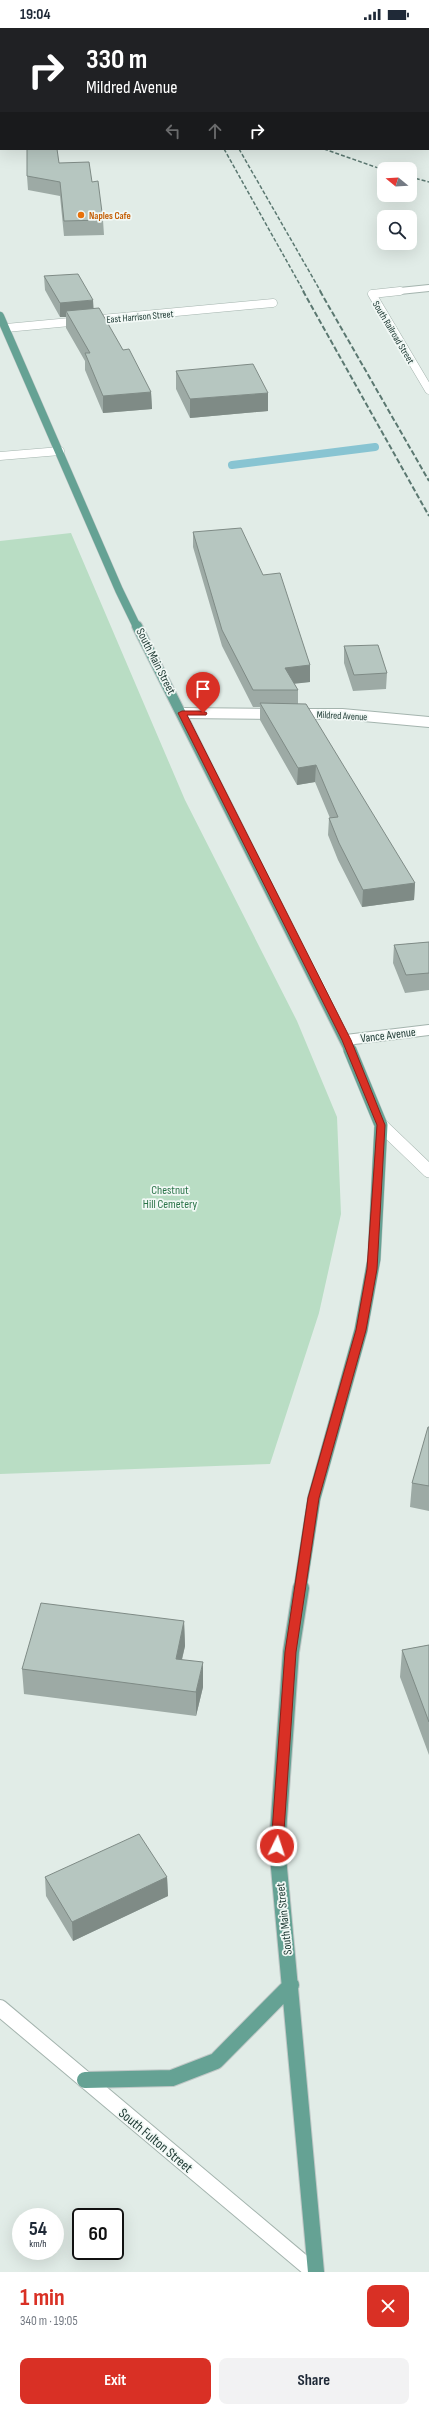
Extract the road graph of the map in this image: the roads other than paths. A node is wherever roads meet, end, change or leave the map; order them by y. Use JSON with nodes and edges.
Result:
{"nodes":[{"id":1,"x":429,"y":288,"type":"edge"},
{"id":2,"x":273,"y":303,"type":"dead end"},
{"id":3,"x":0,"y":316,"type":"edge"},
{"id":4,"x":6,"y":328,"type":"junction"},
{"id":5,"x":429,"y":390,"type":"edge"},
{"id":6,"x":60,"y":451,"type":"junction"},
{"id":7,"x":0,"y":456,"type":"edge"},
{"id":8,"x":182,"y":713,"type":"junction"},
{"id":9,"x":429,"y":722,"type":"edge"},
{"id":10,"x":429,"y":1030,"type":"edge"},
{"id":11,"x":346,"y":1040,"type":"junction"},
{"id":12,"x":381,"y":1125,"type":"junction"},
{"id":13,"x":429,"y":1171,"type":"edge"},
{"id":14,"x":291,"y":1985,"type":"junction"},
{"id":15,"x":0,"y":2008,"type":"edge"},
{"id":16,"x":85,"y":2080,"type":"junction"},
{"id":17,"x":315,"y":2272,"type":"edge"}],
"edges":[{"from":1,"to":5,"type":"street","name":"South Railroad Street"},
{"from":2,"to":4,"type":"street","name":"East Harrison Street"},
{"from":3,"to":4,"type":"main road","name":"South Main Street"},
{"from":4,"to":6,"type":"main road","name":"South Main Street"},
{"from":6,"to":7,"type":"street"},
{"from":6,"to":8,"type":"main road","name":"South Main Street"},
{"from":8,"to":9,"type":"street","name":"Mildred Avenue"},
{"from":8,"to":11,"type":"main road","name":"South Main Street"},
{"from":10,"to":11,"type":"street","name":"Vance Avenue"},
{"from":11,"to":12,"type":"main road","name":"South Main Street"},
{"from":12,"to":13,"type":"street"},
{"from":12,"to":14,"type":"main road","name":"South Main Street"},
{"from":14,"to":16,"type":"main road"},
{"from":14,"to":17,"type":"main road","name":"South Main Street"},
{"from":15,"to":16,"type":"street","name":"South Fulton Street"},
{"from":16,"to":17,"type":"street","name":"South Fulton Street"}]}
